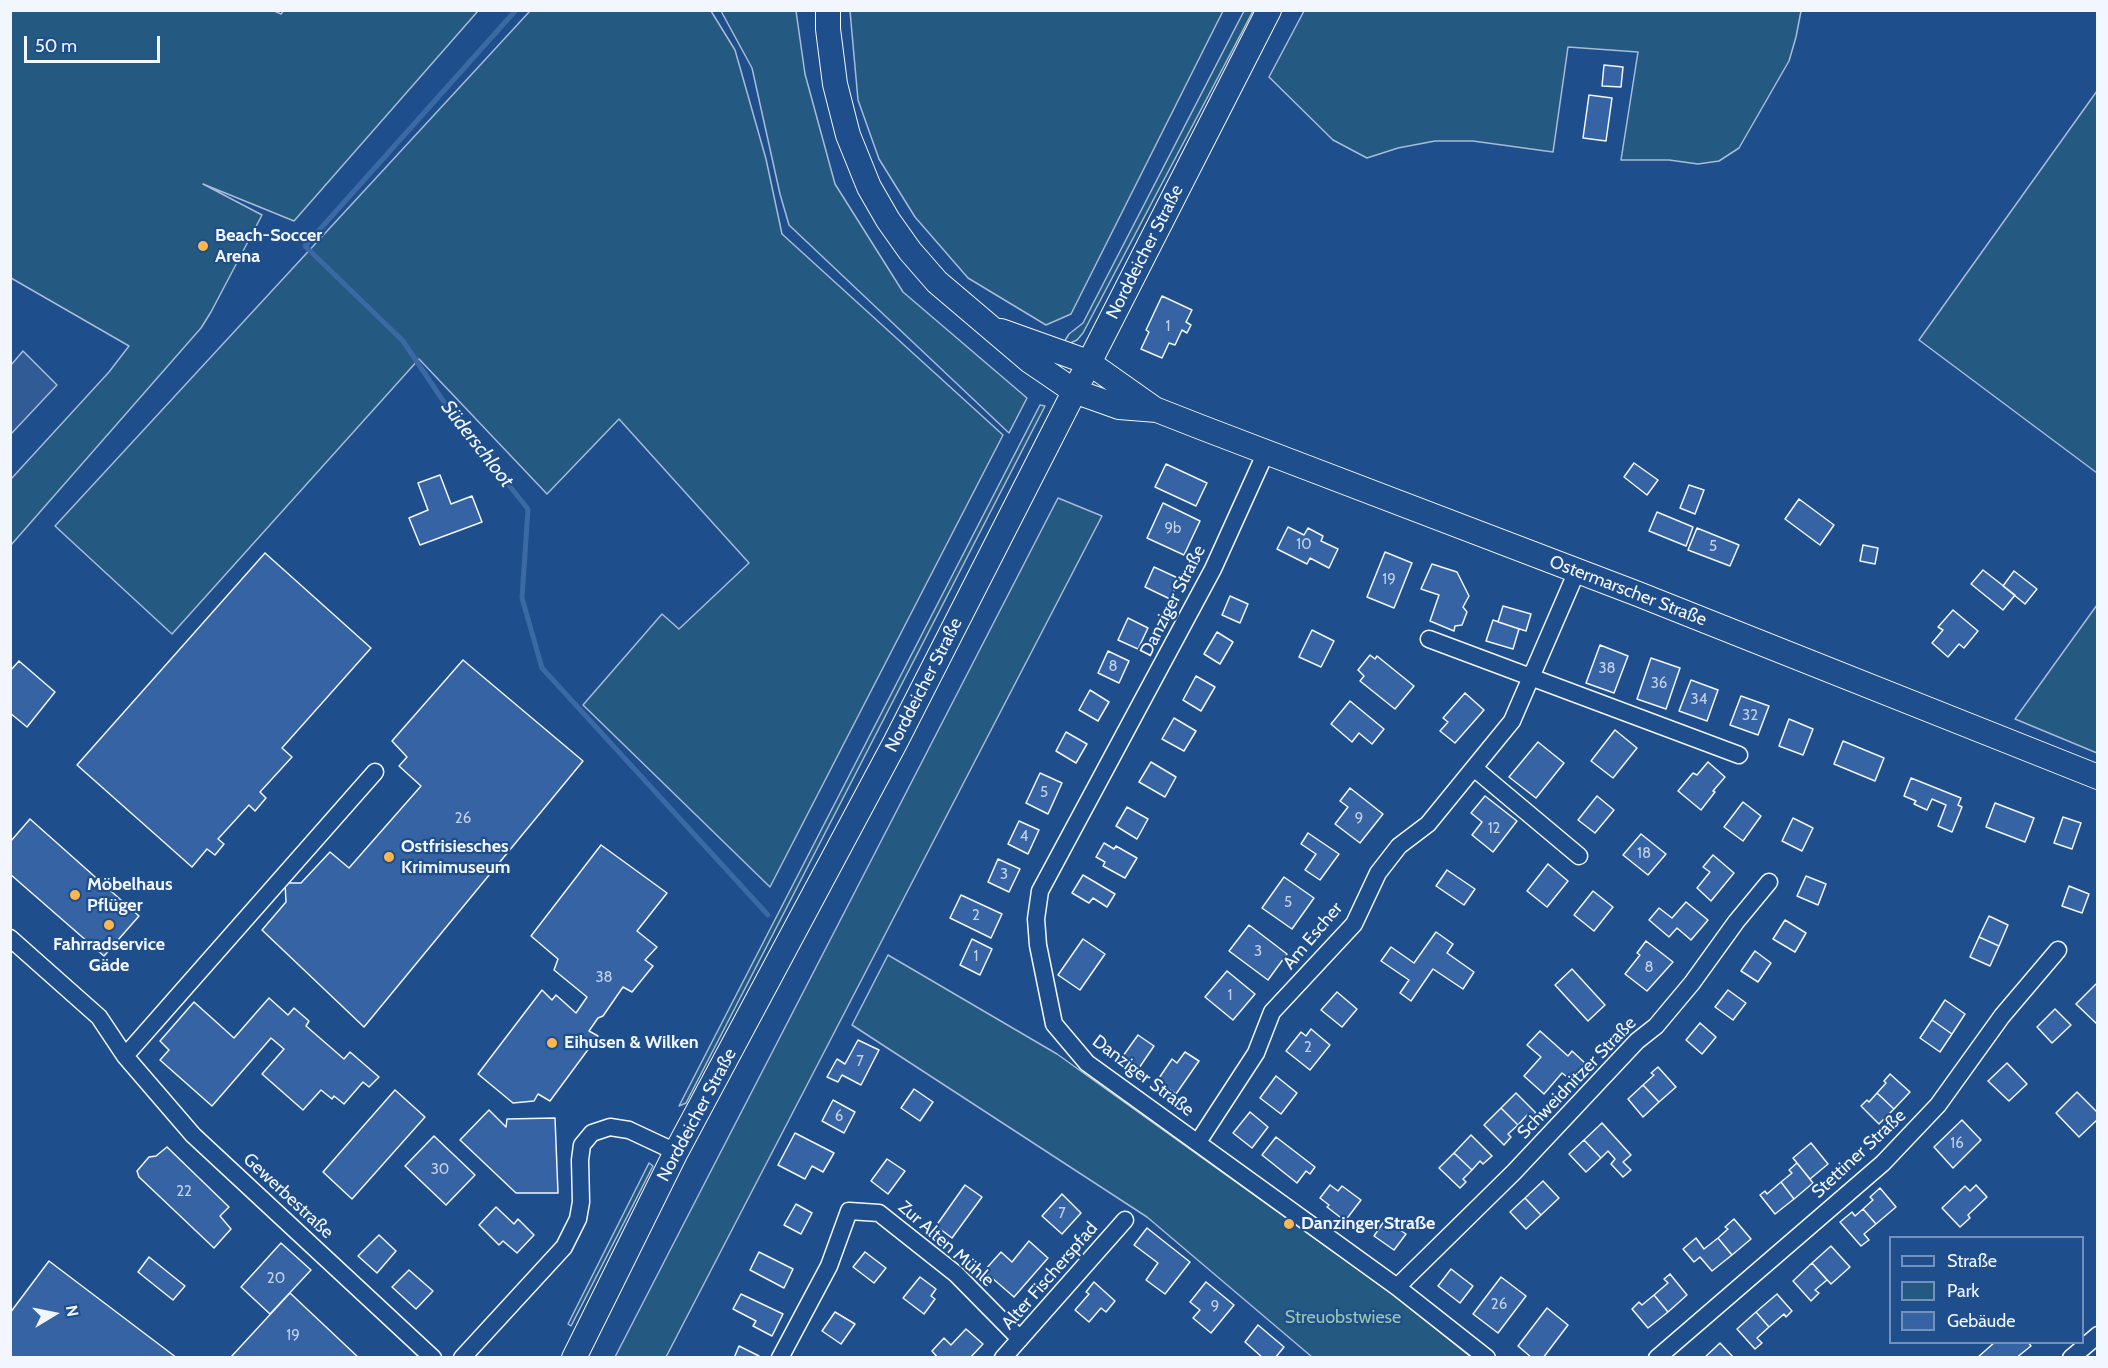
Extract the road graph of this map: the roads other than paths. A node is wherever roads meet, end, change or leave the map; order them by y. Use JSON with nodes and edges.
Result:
{"nodes":[{"id":1,"x":828,"y":10,"type":"edge"},
{"id":2,"x":1269,"y":10,"type":"edge"},
{"id":3,"x":990,"y":327,"type":"junction"},
{"id":4,"x":1089,"y":363,"type":"junction"},
{"id":5,"x":1074,"y":391,"type":"junction"},
{"id":6,"x":1157,"y":410,"type":"junction"},
{"id":7,"x":1266,"y":452,"type":"junction"},
{"id":8,"x":1577,"y":571,"type":"junction"},
{"id":9,"x":1429,"y":639,"type":"dead end"},
{"id":10,"x":1531,"y":678,"type":"junction"},
{"id":11,"x":1740,"y":755,"type":"dead end"},
{"id":12,"x":1474,"y":768,"type":"junction"},
{"id":13,"x":375,"y":772,"type":"dead end"},
{"id":14,"x":2097,"y":777,"type":"edge"},
{"id":15,"x":1579,"y":856,"type":"dead end"},
{"id":16,"x":1769,"y":882,"type":"dead end"},
{"id":17,"x":10,"y":938,"type":"edge"},
{"id":18,"x":2058,"y":950,"type":"dead end"},
{"id":19,"x":125,"y":1056,"type":"junction"},
{"id":20,"x":1198,"y":1142,"type":"junction"},
{"id":21,"x":676,"y":1152,"type":"junction"},
{"id":22,"x":1125,"y":1220,"type":"dead end"},
{"id":23,"x":1397,"y":1287,"type":"junction"},
{"id":24,"x":2097,"y":1335,"type":"edge"},
{"id":25,"x":1020,"y":1340,"type":"junction"},
{"id":26,"x":433,"y":1358,"type":"edge"},
{"id":27,"x":462,"y":1358,"type":"edge"},
{"id":28,"x":574,"y":1358,"type":"edge"},
{"id":29,"x":780,"y":1358,"type":"edge"},
{"id":30,"x":1003,"y":1358,"type":"edge"},
{"id":31,"x":1487,"y":1358,"type":"edge"},
{"id":32,"x":1657,"y":1358,"type":"edge"},
{"id":33,"x":2071,"y":1358,"type":"edge"}],
"edges":[{"from":1,"to":3,"type":"main road","name":"Ostermarscher Straße"},
{"from":2,"to":4,"type":"main road","name":"Norddeicher Straße"},
{"from":3,"to":4,"type":"main road","name":"Ostermarscher Straße"},
{"from":3,"to":5,"type":"main road","name":"Ostermarscher Straße"},
{"from":4,"to":5,"type":"main road","name":"Norddeicher Straße"},
{"from":4,"to":6,"type":"main road","name":"Ostermarscher Straße"},
{"from":5,"to":6,"type":"main road","name":"Ostermarscher Straße"},
{"from":5,"to":21,"type":"main road","name":"Norddeicher Straße"},
{"from":6,"to":7,"type":"main road","name":"Ostermarscher Straße"},
{"from":7,"to":8,"type":"main road","name":"Ostermarscher Straße"},
{"from":7,"to":20,"type":"street","name":"Danziger Straße"},
{"from":8,"to":10,"type":"street","name":"Am Escher"},
{"from":8,"to":14,"type":"main road","name":"Ostermarscher Straße"},
{"from":9,"to":10,"type":"street"},
{"from":10,"to":11,"type":"street"},
{"from":10,"to":12,"type":"street","name":"Am Escher"},
{"from":12,"to":15,"type":"street"},
{"from":12,"to":20,"type":"street","name":"Am Escher"},
{"from":13,"to":19,"type":"street"},
{"from":16,"to":23,"type":"street","name":"Schweidnitzer Straße"},
{"from":17,"to":19,"type":"street","name":"Gewerbestraße"},
{"from":18,"to":32,"type":"street","name":"Stettiner Straße"},
{"from":19,"to":26,"type":"street","name":"Gewerbestraße"},
{"from":20,"to":23,"type":"street","name":"Danziger Straße"},
{"from":21,"to":27,"type":"street"},
{"from":21,"to":28,"type":"main road","name":"Norddeicher Straße"},
{"from":22,"to":25,"type":"street","name":"Alter Fischerspfad"},
{"from":23,"to":31,"type":"street","name":"Danziger Straße"},
{"from":24,"to":33,"type":"street"},
{"from":25,"to":29,"type":"street","name":"Zur Alten Mühle"},
{"from":25,"to":30,"type":"street","name":"Alter Fischerspfad"}]}
